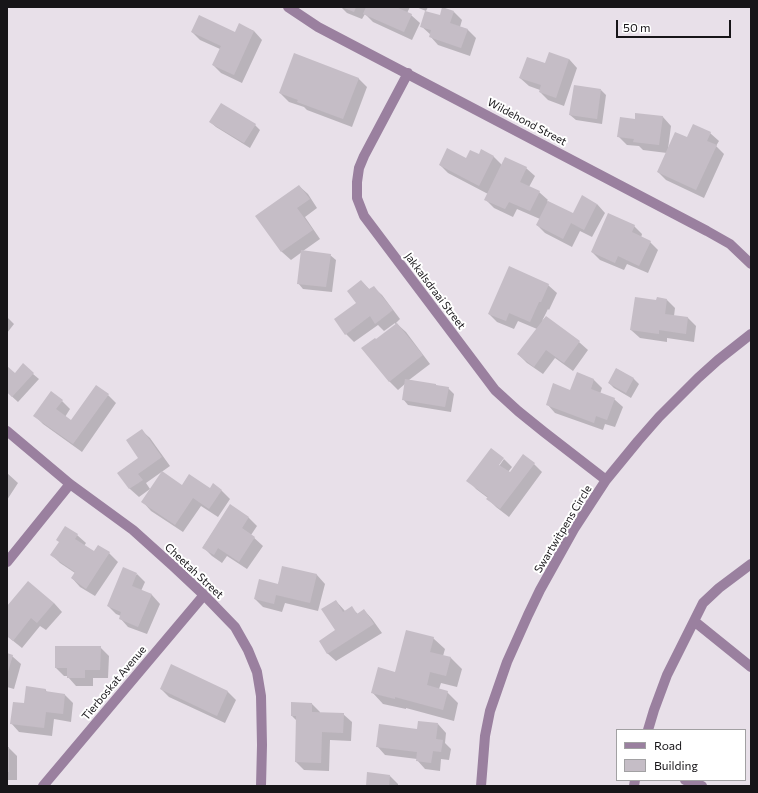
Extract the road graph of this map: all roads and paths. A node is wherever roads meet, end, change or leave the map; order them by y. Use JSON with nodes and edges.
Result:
{"nodes":[{"id":1,"x":288,"y":7,"type":"edge"},
{"id":2,"x":408,"y":73,"type":"junction"},
{"id":3,"x":751,"y":264,"type":"edge"},
{"id":4,"x":751,"y":334,"type":"edge"},
{"id":5,"x":7,"y":431,"type":"edge"},
{"id":6,"x":606,"y":480,"type":"junction"},
{"id":7,"x":70,"y":484,"type":"junction"},
{"id":8,"x":7,"y":562,"type":"edge"},
{"id":9,"x":751,"y":564,"type":"edge"},
{"id":10,"x":204,"y":595,"type":"junction"},
{"id":11,"x":694,"y":621,"type":"junction"},
{"id":12,"x":751,"y":668,"type":"edge"},
{"id":13,"x":648,"y":729,"type":"edge"},
{"id":14,"x":688,"y":781,"type":"edge"},
{"id":15,"x":43,"y":786,"type":"edge"},
{"id":16,"x":261,"y":786,"type":"edge"},
{"id":17,"x":481,"y":786,"type":"edge"},
{"id":18,"x":702,"y":786,"type":"edge"}],
"edges":[{"from":1,"to":2,"type":"street","name":"Wildehond Street"},
{"from":2,"to":3,"type":"street","name":"Wildehond Street"},
{"from":2,"to":6,"type":"street","name":"Jakkalsdraai Street"},
{"from":4,"to":6,"type":"street","name":"Swartwitpens Circle"},
{"from":5,"to":7,"type":"street","name":"Cheetah Street"},
{"from":6,"to":17,"type":"street","name":"Swartwitpens Circle"},
{"from":7,"to":8,"type":"street"},
{"from":7,"to":10,"type":"street","name":"Cheetah Street"},
{"from":9,"to":11,"type":"street"},
{"from":10,"to":15,"type":"street","name":"Tierboskat Avenue"},
{"from":10,"to":16,"type":"street","name":"Cheetah Street"},
{"from":11,"to":12,"type":"street"},
{"from":11,"to":13,"type":"street"},
{"from":14,"to":18,"type":"street"}]}
